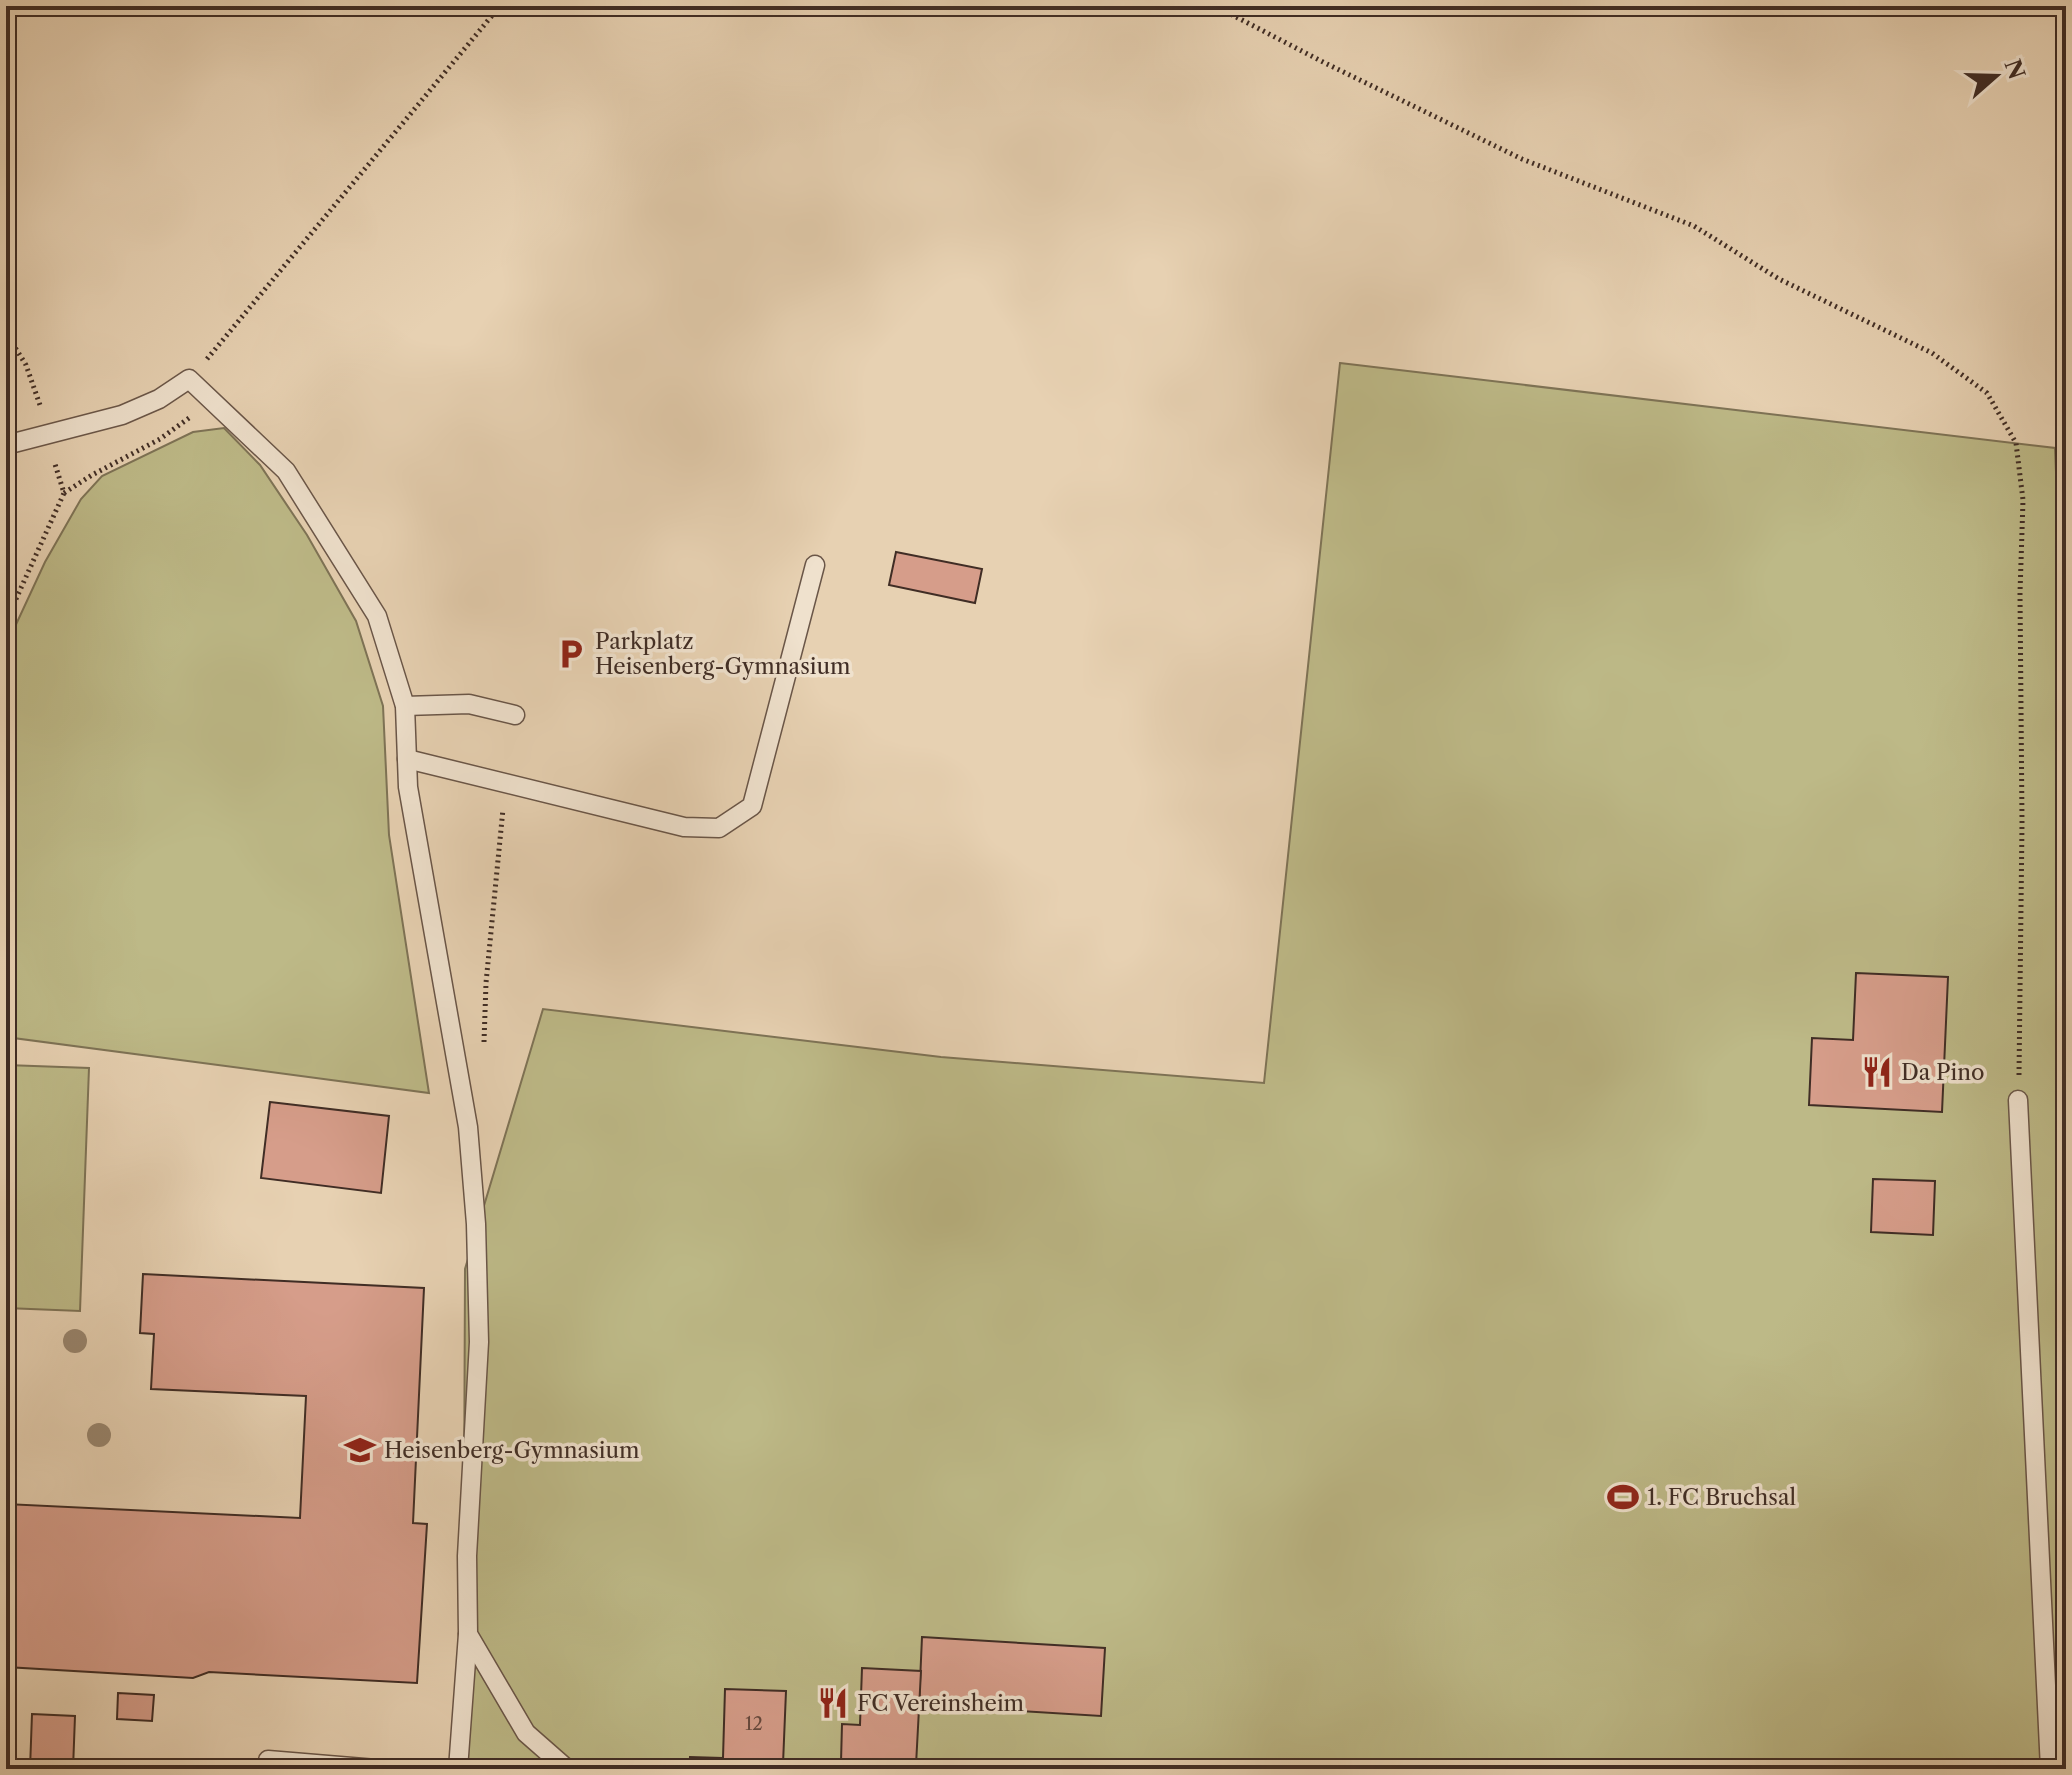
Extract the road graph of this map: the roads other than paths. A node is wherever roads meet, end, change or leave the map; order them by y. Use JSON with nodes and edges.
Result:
{"nodes":[{"id":1,"x":6,"y":445,"type":"edge"},
{"id":2,"x":815,"y":565,"type":"dead end"},
{"id":3,"x":405,"y":706,"type":"junction"},
{"id":4,"x":515,"y":715,"type":"dead end"},
{"id":5,"x":407,"y":759,"type":"junction"},
{"id":6,"x":2018,"y":1100,"type":"road end"},
{"id":7,"x":468,"y":1634,"type":"junction"},
{"id":8,"x":268,"y":1760,"type":"dead end"},
{"id":9,"x":376,"y":1769,"type":"edge"},
{"id":10,"x":458,"y":1769,"type":"edge"},
{"id":11,"x":567,"y":1769,"type":"edge"},
{"id":12,"x":2050,"y":1769,"type":"edge"}],
"edges":[{"from":1,"to":3,"type":"lane"},
{"from":2,"to":5,"type":"lane"},
{"from":3,"to":4,"type":"lane"},
{"from":3,"to":5,"type":"lane"},
{"from":5,"to":7,"type":"lane"},
{"from":6,"to":12,"type":"lane"},
{"from":7,"to":10,"type":"lane"},
{"from":7,"to":11,"type":"lane"},
{"from":8,"to":9,"type":"lane"}]}
